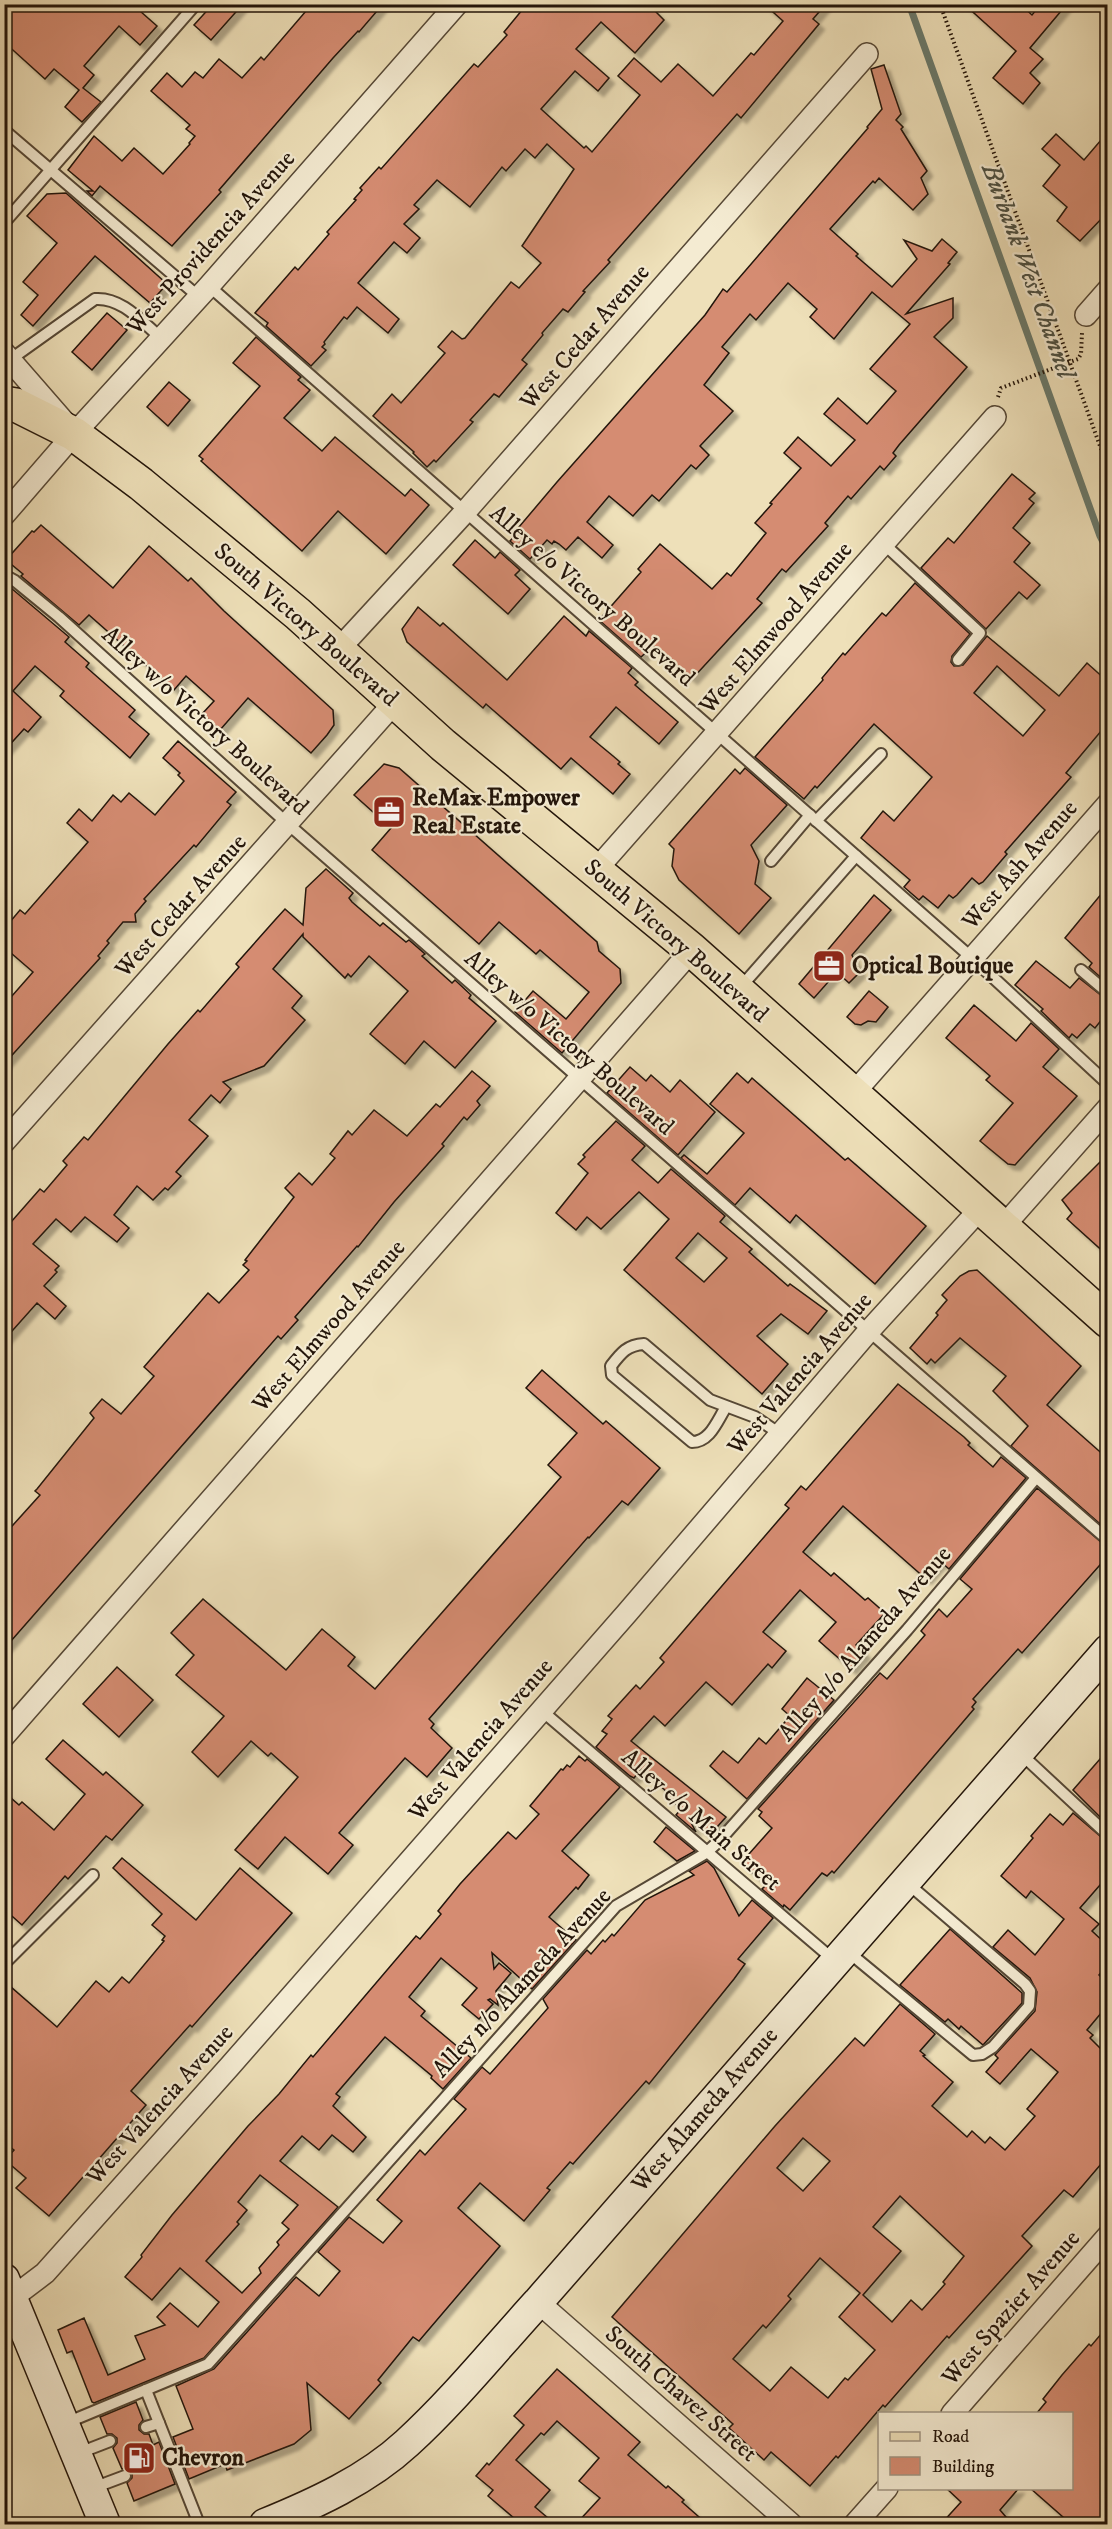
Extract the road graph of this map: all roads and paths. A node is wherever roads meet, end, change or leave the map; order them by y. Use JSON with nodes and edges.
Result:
{"nodes":[{"id":1,"x":196,"y":4,"type":"edge"},
{"id":2,"x":457,"y":4,"type":"edge"},
{"id":3,"x":940,"y":4,"type":"edge"},
{"id":4,"x":867,"y":54,"type":"dead end"},
{"id":5,"x":4,"y":130,"type":"edge"},
{"id":6,"x":51,"y":171,"type":"junction"},
{"id":7,"x":4,"y":224,"type":"edge"},
{"id":8,"x":1107,"y":290,"type":"edge"},
{"id":9,"x":204,"y":291,"type":"junction"},
{"id":10,"x":1086,"y":315,"type":"joint"},
{"id":11,"x":161,"y":338,"type":"junction"},
{"id":12,"x":8,"y":356,"type":"edge"},
{"id":13,"x":1069,"y":363,"type":"junction"},
{"id":14,"x":1001,"y":388,"type":"dead end"},
{"id":15,"x":4,"y":403,"type":"edge"},
{"id":16,"x":995,"y":417,"type":"dead end"},
{"id":17,"x":74,"y":434,"type":"junction"},
{"id":18,"x":1107,"y":468,"type":"edge"},
{"id":19,"x":465,"y":512,"type":"junction"},
{"id":20,"x":4,"y":515,"type":"edge"},
{"id":21,"x":884,"y":544,"type":"junction"},
{"id":22,"x":4,"y":575,"type":"edge"},
{"id":23,"x":338,"y":650,"type":"junction"},
{"id":24,"x":958,"y":660,"type":"dead end"},
{"id":25,"x":395,"y":702,"type":"junction"},
{"id":26,"x":716,"y":734,"type":"junction"},
{"id":27,"x":881,"y":754,"type":"dead end"},
{"id":28,"x":1107,"y":804,"type":"edge"},
{"id":29,"x":813,"y":818,"type":"junction"},
{"id":30,"x":288,"y":824,"type":"junction"},
{"id":31,"x":856,"y":856,"type":"junction"},
{"id":32,"x":771,"y":861,"type":"dead end"},
{"id":33,"x":596,"y":871,"type":"junction"},
{"id":34,"x":692,"y":951,"type":"junction"},
{"id":35,"x":972,"y":958,"type":"junction"},
{"id":36,"x":1081,"y":970,"type":"dead end"},
{"id":37,"x":737,"y":991,"type":"junction"},
{"id":38,"x":1107,"y":993,"type":"edge"},
{"id":39,"x":579,"y":1080,"type":"junction"},
{"id":40,"x":1107,"y":1084,"type":"edge"},
{"id":41,"x":852,"y":1095,"type":"junction"},
{"id":42,"x":1107,"y":1108,"type":"edge"},
{"id":43,"x":4,"y":1142,"type":"edge"},
{"id":44,"x":991,"y":1218,"type":"junction"},
{"id":45,"x":1107,"y":1321,"type":"edge"},
{"id":46,"x":867,"y":1333,"type":"junction"},
{"id":47,"x":726,"y":1407,"type":"junction"},
{"id":48,"x":780,"y":1434,"type":"junction"},
{"id":49,"x":1035,"y":1479,"type":"junction"},
{"id":50,"x":1107,"y":1540,"type":"edge"},
{"id":51,"x":1107,"y":1650,"type":"edge"},
{"id":52,"x":541,"y":1710,"type":"junction"},
{"id":53,"x":4,"y":1736,"type":"edge"},
{"id":54,"x":1019,"y":1752,"type":"junction"},
{"id":55,"x":1107,"y":1835,"type":"edge"},
{"id":56,"x":706,"y":1853,"type":"junction"},
{"id":57,"x":93,"y":1875,"type":"dead end"},
{"id":58,"x":905,"y":1881,"type":"junction"},
{"id":59,"x":841,"y":1955,"type":"junction"},
{"id":60,"x":4,"y":1964,"type":"edge"},
{"id":61,"x":1107,"y":2236,"type":"edge"},
{"id":62,"x":8,"y":2288,"type":"edge"},
{"id":63,"x":538,"y":2302,"type":"junction"},
{"id":64,"x":146,"y":2390,"type":"junction"},
{"id":65,"x":954,"y":2412,"type":"edge"},
{"id":66,"x":159,"y":2423,"type":"junction"},
{"id":67,"x":63,"y":2424,"type":"junction"},
{"id":68,"x":146,"y":2427,"type":"dead end"},
{"id":69,"x":110,"y":2441,"type":"dead end"},
{"id":70,"x":75,"y":2455,"type":"junction"},
{"id":71,"x":172,"y":2458,"type":"junction"},
{"id":72,"x":160,"y":2463,"type":"dead end"},
{"id":73,"x":124,"y":2476,"type":"dead end"},
{"id":74,"x":90,"y":2489,"type":"junction"},
{"id":75,"x":885,"y":2490,"type":"edge"},
{"id":76,"x":105,"y":2524,"type":"edge"},
{"id":77,"x":199,"y":2524,"type":"edge"},
{"id":78,"x":265,"y":2524,"type":"edge"},
{"id":79,"x":791,"y":2524,"type":"edge"},
{"id":80,"x":855,"y":2524,"type":"edge"}],
"edges":[{"from":1,"to":6,"type":"lane"},
{"from":2,"to":9,"type":"street","name":"West Providencia Avenue"},
{"from":3,"to":13,"type":"path"},
{"from":4,"to":19,"type":"street","name":"West Cedar Avenue"},
{"from":5,"to":6,"type":"lane","name":"Alley e/o Victory Boulevard"},
{"from":6,"to":7,"type":"lane"},
{"from":6,"to":9,"type":"lane","name":"Alley e/o Victory Boulevard"},
{"from":8,"to":10,"type":"street"},
{"from":9,"to":11,"type":"street","name":"West Providencia Avenue"},
{"from":9,"to":19,"type":"lane","name":"Alley e/o Victory Boulevard"},
{"from":10,"to":13,"type":"path"},
{"from":11,"to":12,"type":"lane"},
{"from":11,"to":17,"type":"street","name":"West Providencia Avenue"},
{"from":12,"to":17,"type":"street"},
{"from":13,"to":14,"type":"path"},
{"from":13,"to":18,"type":"path"},
{"from":15,"to":17,"type":"main road","name":"South Victory Boulevard"},
{"from":16,"to":21,"type":"street","name":"West Elmwood Avenue"},
{"from":17,"to":20,"type":"street","name":"West Providencia Avenue"},
{"from":17,"to":23,"type":"main road","name":"South Victory Boulevard"},
{"from":19,"to":23,"type":"street","name":"West Cedar Avenue"},
{"from":19,"to":26,"type":"lane","name":"Alley e/o Victory Boulevard"},
{"from":21,"to":24,"type":"lane"},
{"from":21,"to":26,"type":"street","name":"West Elmwood Avenue"},
{"from":22,"to":30,"type":"lane","name":"Alley w/o Victory Boulevard"},
{"from":23,"to":25,"type":"main road","name":"South Victory Boulevard"},
{"from":25,"to":30,"type":"street","name":"West Cedar Avenue"},
{"from":25,"to":33,"type":"main road","name":"South Victory Boulevard"},
{"from":26,"to":29,"type":"lane","name":"Alley e/o Victory Boulevard"},
{"from":26,"to":33,"type":"street","name":"West Elmwood Avenue"},
{"from":27,"to":29,"type":"lane"},
{"from":28,"to":35,"type":"street","name":"West Ash Avenue"},
{"from":29,"to":31,"type":"lane","name":"Alley e/o Victory Boulevard"},
{"from":29,"to":32,"type":"lane"},
{"from":30,"to":39,"type":"lane","name":"Alley w/o Victory Boulevard"},
{"from":30,"to":43,"type":"street","name":"West Cedar Avenue"},
{"from":31,"to":35,"type":"lane","name":"Alley e/o Victory Boulevard"},
{"from":31,"to":37,"type":"lane"},
{"from":33,"to":34,"type":"main road","name":"South Victory Boulevard"},
{"from":34,"to":37,"type":"main road","name":"South Victory Boulevard"},
{"from":34,"to":39,"type":"street","name":"West Elmwood Avenue"},
{"from":35,"to":40,"type":"lane","name":"Alley e/o Victory Boulevard"},
{"from":35,"to":41,"type":"street","name":"West Ash Avenue"},
{"from":36,"to":38,"type":"lane"},
{"from":37,"to":41,"type":"main road","name":"South Victory Boulevard"},
{"from":39,"to":46,"type":"lane","name":"Alley w/o Victory Boulevard"},
{"from":39,"to":53,"type":"street","name":"West Elmwood Avenue"},
{"from":41,"to":44,"type":"main road","name":"South Victory Boulevard"},
{"from":42,"to":44,"type":"street","name":"West Valencia Avenue"},
{"from":44,"to":45,"type":"main road","name":"South Victory Boulevard"},
{"from":44,"to":46,"type":"street","name":"West Valencia Avenue"},
{"from":46,"to":48,"type":"street","name":"West Valencia Avenue"},
{"from":46,"to":49,"type":"lane","name":"Alley w/o Victory Boulevard"},
{"from":47,"to":47,"type":"lane"},
{"from":47,"to":48,"type":"lane"},
{"from":48,"to":52,"type":"street","name":"West Valencia Avenue"},
{"from":49,"to":50,"type":"lane","name":"Alley w/o Victory Boulevard"},
{"from":49,"to":56,"type":"lane","name":"Alley n/o Alameda Avenue"},
{"from":51,"to":54,"type":"main road","name":"West Alameda Avenue"},
{"from":52,"to":56,"type":"lane","name":"Alley e/o Main Street"},
{"from":52,"to":62,"type":"street","name":"West Valencia Avenue"},
{"from":54,"to":55,"type":"lane"},
{"from":54,"to":58,"type":"main road","name":"West Alameda Avenue"},
{"from":56,"to":59,"type":"lane","name":"Alley e/o Main Street"},
{"from":56,"to":64,"type":"lane","name":"Alley n/o Alameda Avenue"},
{"from":57,"to":60,"type":"lane"},
{"from":58,"to":59,"type":"main road","name":"West Alameda Avenue"},
{"from":58,"to":59,"type":"lane","name":"Alley e/o Main Street"},
{"from":59,"to":63,"type":"main road","name":"West Alameda Avenue"},
{"from":61,"to":65,"type":"street","name":"West Spazier Avenue"},
{"from":62,"to":67,"type":"main road"},
{"from":63,"to":78,"type":"main road","name":"West Alameda Avenue"},
{"from":63,"to":79,"type":"street","name":"South Chavez Street"},
{"from":64,"to":66,"type":"lane"},
{"from":64,"to":67,"type":"lane","name":"Alley n/o Alameda Avenue"},
{"from":66,"to":68,"type":"lane"},
{"from":66,"to":71,"type":"lane"},
{"from":67,"to":70,"type":"main road"},
{"from":69,"to":70,"type":"lane"},
{"from":70,"to":74,"type":"main road"},
{"from":71,"to":72,"type":"lane"},
{"from":71,"to":77,"type":"lane"},
{"from":73,"to":74,"type":"lane"},
{"from":74,"to":76,"type":"main road"},
{"from":75,"to":80,"type":"street"}]}
